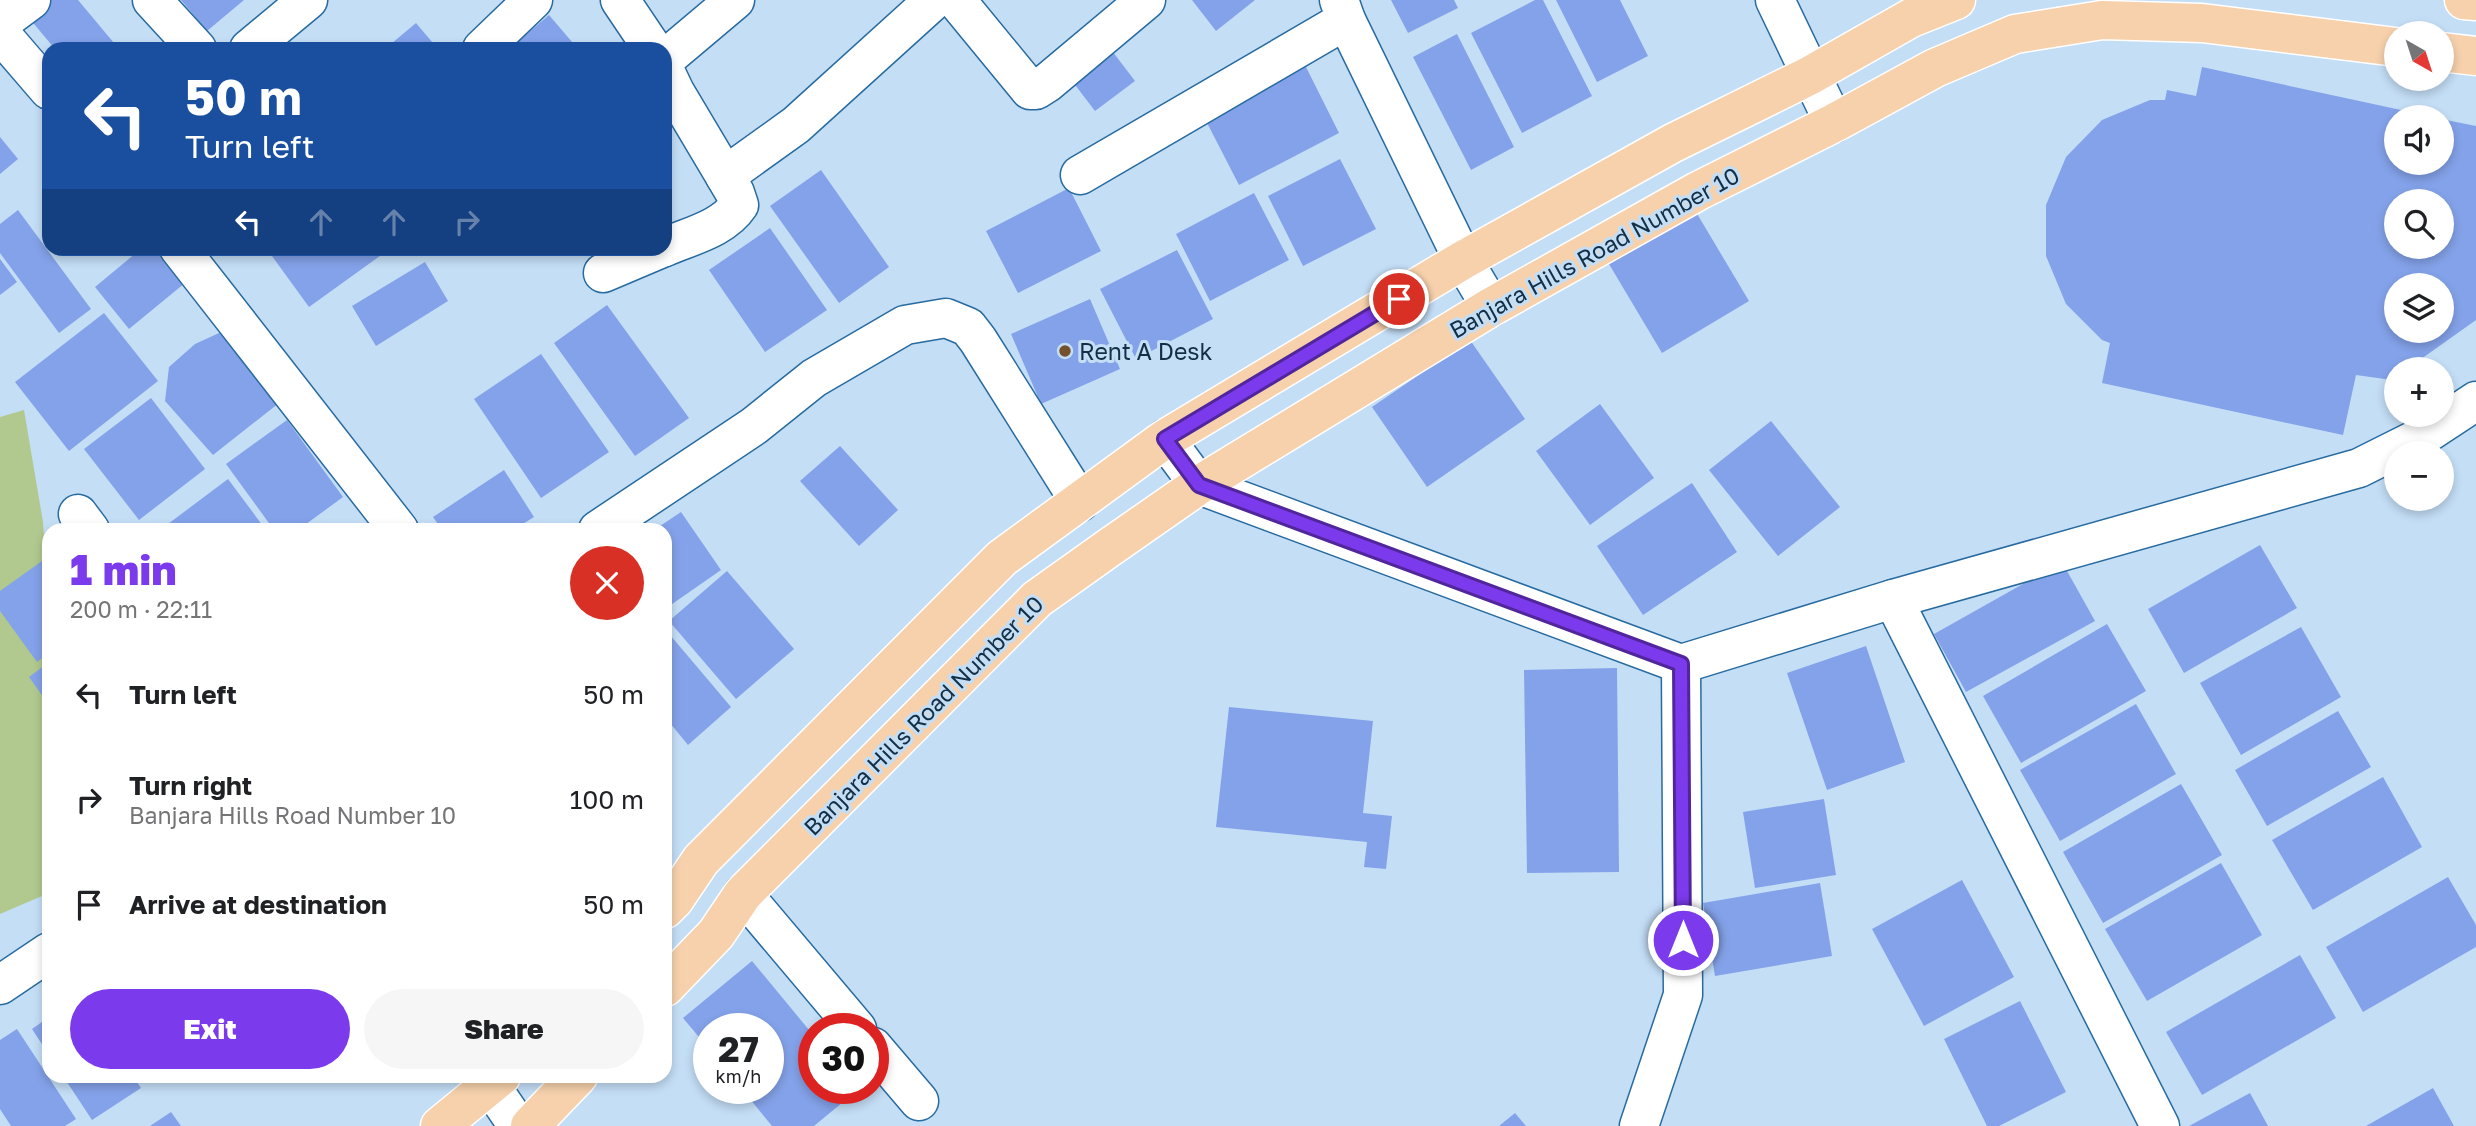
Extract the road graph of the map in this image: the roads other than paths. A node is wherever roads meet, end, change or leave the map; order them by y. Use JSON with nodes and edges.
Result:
{"nodes":[{"id":1,"x":31,"y":0,"type":"edge"},
{"id":2,"x":152,"y":0,"type":"edge"},
{"id":3,"x":308,"y":0,"type":"edge"},
{"id":4,"x":533,"y":0,"type":"edge"},
{"id":5,"x":620,"y":0,"type":"edge"},
{"id":6,"x":735,"y":0,"type":"edge"},
{"id":7,"x":934,"y":0,"type":"edge"},
{"id":8,"x":956,"y":0,"type":"edge"},
{"id":9,"x":1146,"y":0,"type":"edge"},
{"id":10,"x":1775,"y":0,"type":"edge"},
{"id":11,"x":1956,"y":0,"type":"edge"},
{"id":12,"x":2464,"y":0,"type":"edge"},
{"id":13,"x":2476,"y":1,"type":"edge"},
{"id":14,"x":1342,"y":10,"type":"edge"},
{"id":15,"x":0,"y":23,"type":"edge"},
{"id":16,"x":0,"y":33,"type":"edge"},
{"id":17,"x":191,"y":42,"type":"edge"},
{"id":18,"x":257,"y":42,"type":"edge"},
{"id":19,"x":489,"y":42,"type":"edge"},
{"id":20,"x":648,"y":42,"type":"edge"},
{"id":21,"x":2384,"y":46,"type":"edge"},
{"id":22,"x":2454,"y":53,"type":"edge"},
{"id":23,"x":2476,"y":56,"type":"edge"},
{"id":24,"x":672,"y":74,"type":"edge"},
{"id":25,"x":1809,"y":76,"type":"junction"},
{"id":26,"x":42,"y":82,"type":"edge"},
{"id":27,"x":672,"y":88,"type":"edge"},
{"id":28,"x":1834,"y":123,"type":"junction"},
{"id":29,"x":1080,"y":175,"type":"dead end"},
{"id":30,"x":725,"y":176,"type":"junction"},
{"id":31,"x":672,"y":244,"type":"edge"},
{"id":32,"x":185,"y":256,"type":"edge"},
{"id":33,"x":644,"y":256,"type":"edge"},
{"id":34,"x":1464,"y":260,"type":"junction"},
{"id":35,"x":603,"y":273,"type":"dead end"},
{"id":36,"x":1491,"y":307,"type":"junction"},
{"id":37,"x":2476,"y":401,"type":"edge"},
{"id":38,"x":1165,"y":439,"type":"junction"},
{"id":39,"x":1199,"y":485,"type":"junction"},
{"id":40,"x":1080,"y":502,"type":"junction"},
{"id":41,"x":394,"y":523,"type":"edge"},
{"id":42,"x":608,"y":523,"type":"edge"},
{"id":43,"x":1893,"y":599,"type":"junction"},
{"id":44,"x":1681,"y":664,"type":"junction"},
{"id":45,"x":672,"y":894,"type":"edge"},
{"id":46,"x":743,"y":894,"type":"junction"},
{"id":47,"x":42,"y":957,"type":"edge"},
{"id":48,"x":672,"y":979,"type":"edge"},
{"id":49,"x":0,"y":985,"type":"edge"},
{"id":50,"x":844,"y":1013,"type":"edge"},
{"id":51,"x":889,"y":1066,"type":"edge"},
{"id":52,"x":489,"y":1083,"type":"edge"},
{"id":53,"x":494,"y":1083,"type":"edge"},
{"id":54,"x":571,"y":1083,"type":"edge"},
{"id":55,"x":919,"y":1101,"type":"dead end"},
{"id":56,"x":440,"y":1126,"type":"edge"},
{"id":57,"x":518,"y":1126,"type":"edge"},
{"id":58,"x":530,"y":1126,"type":"edge"},
{"id":59,"x":1639,"y":1126,"type":"edge"},
{"id":60,"x":2160,"y":1126,"type":"edge"}],
"edges":[{"from":1,"to":15,"type":"street"},
{"from":2,"to":17,"type":"street"},
{"from":3,"to":18,"type":"street"},
{"from":4,"to":19,"type":"street"},
{"from":5,"to":20,"type":"street"},
{"from":6,"to":24,"type":"street"},
{"from":7,"to":30,"type":"street"},
{"from":8,"to":9,"type":"street"},
{"from":10,"to":25,"type":"street"},
{"from":11,"to":25,"type":"main road"},
{"from":12,"to":13,"type":"main road"},
{"from":14,"to":29,"type":"street"},
{"from":14,"to":34,"type":"street"},
{"from":16,"to":26,"type":"street"},
{"from":21,"to":28,"type":"main road","name":"Banjara Hills Road Number 10"},
{"from":22,"to":23,"type":"main road"},
{"from":25,"to":28,"type":"street"},
{"from":25,"to":34,"type":"main road"},
{"from":27,"to":30,"type":"street"},
{"from":28,"to":36,"type":"main road","name":"Banjara Hills Road Number 10"},
{"from":30,"to":31,"type":"street"},
{"from":32,"to":41,"type":"street"},
{"from":33,"to":35,"type":"street"},
{"from":34,"to":36,"type":"street"},
{"from":34,"to":38,"type":"main road"},
{"from":36,"to":39,"type":"main road","name":"Banjara Hills Road Number 10"},
{"from":37,"to":43,"type":"street"},
{"from":38,"to":39,"type":"street"},
{"from":38,"to":40,"type":"main road"},
{"from":39,"to":44,"type":"street"},
{"from":39,"to":46,"type":"main road","name":"Banjara Hills Road Number 10"},
{"from":40,"to":42,"type":"street"},
{"from":40,"to":45,"type":"main road"},
{"from":43,"to":44,"type":"street"},
{"from":43,"to":60,"type":"street"},
{"from":44,"to":59,"type":"street"},
{"from":46,"to":48,"type":"main road","name":"Banjara Hills Road Number 10"},
{"from":46,"to":50,"type":"street"},
{"from":47,"to":49,"type":"street"},
{"from":51,"to":55,"type":"street"},
{"from":52,"to":56,"type":"main road"},
{"from":53,"to":57,"type":"street"},
{"from":54,"to":58,"type":"main road"}]}
